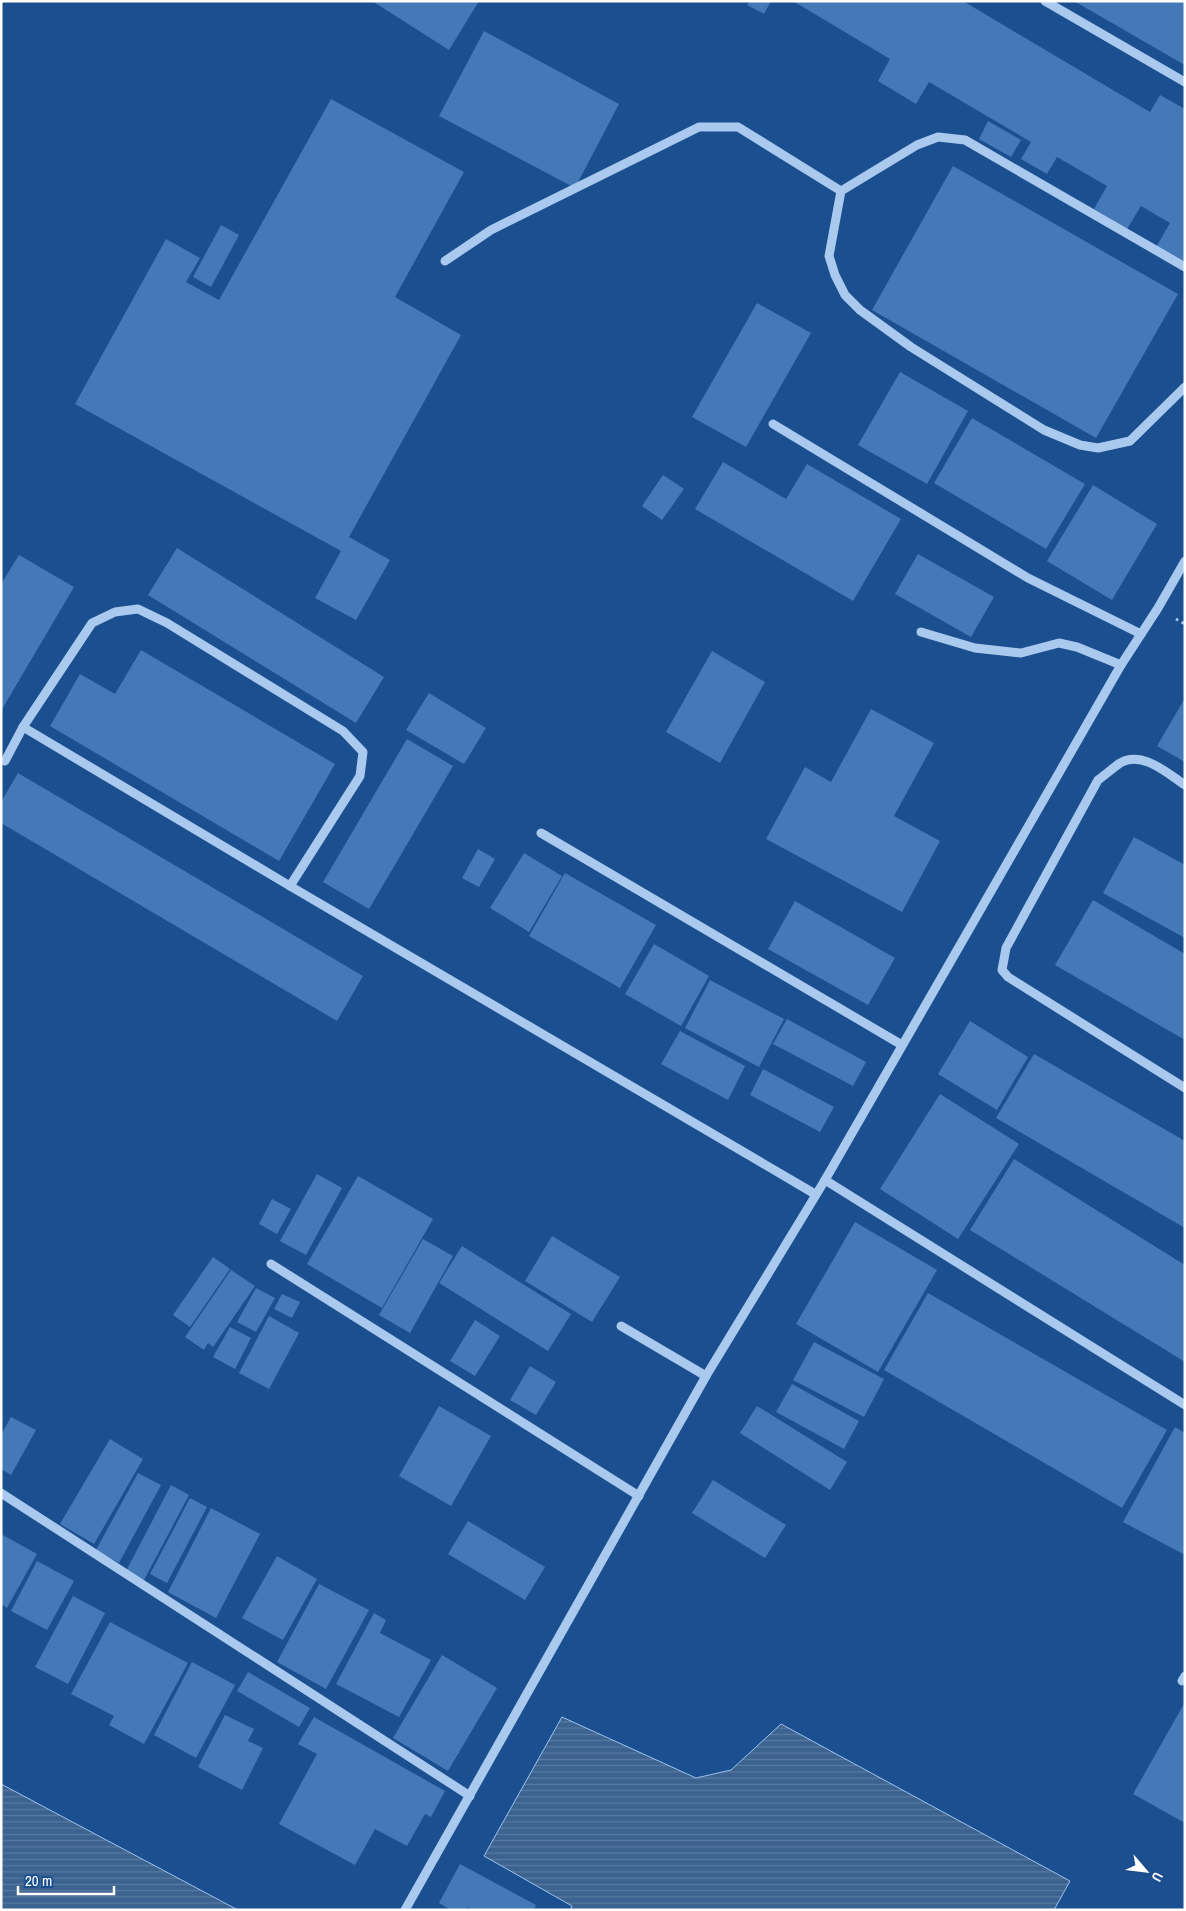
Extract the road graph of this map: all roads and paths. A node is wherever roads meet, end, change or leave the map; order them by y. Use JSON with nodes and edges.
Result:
{"nodes":[{"id":1,"x":1044,"y":1,"type":"edge"},
{"id":2,"x":1185,"y":82,"type":"edge"},
{"id":3,"x":841,"y":191,"type":"junction"},
{"id":4,"x":445,"y":261,"type":"dead end"},
{"id":5,"x":1185,"y":267,"type":"edge"},
{"id":6,"x":1185,"y":387,"type":"edge"},
{"id":7,"x":773,"y":424,"type":"dead end"},
{"id":8,"x":1185,"y":561,"type":"edge"},
{"id":9,"x":921,"y":632,"type":"dead end"},
{"id":10,"x":1142,"y":634,"type":"junction"},
{"id":11,"x":1121,"y":665,"type":"junction"},
{"id":12,"x":23,"y":727,"type":"junction"},
{"id":13,"x":5,"y":761,"type":"dead end"},
{"id":14,"x":1185,"y":785,"type":"edge"},
{"id":15,"x":541,"y":833,"type":"dead end"},
{"id":16,"x":290,"y":886,"type":"junction"},
{"id":17,"x":902,"y":1044,"type":"junction"},
{"id":18,"x":1185,"y":1088,"type":"edge"},
{"id":19,"x":825,"y":1180,"type":"junction"},
{"id":20,"x":815,"y":1194,"type":"junction"},
{"id":21,"x":271,"y":1264,"type":"dead end"},
{"id":22,"x":621,"y":1326,"type":"dead end"},
{"id":23,"x":706,"y":1376,"type":"junction"},
{"id":24,"x":1185,"y":1404,"type":"edge"},
{"id":25,"x":1,"y":1493,"type":"edge"},
{"id":26,"x":639,"y":1496,"type":"junction"},
{"id":27,"x":470,"y":1796,"type":"junction"},
{"id":28,"x":405,"y":1910,"type":"edge"}],
"edges":[{"from":1,"to":2,"type":"street"},
{"from":3,"to":4,"type":"street"},
{"from":3,"to":5,"type":"street"},
{"from":3,"to":6,"type":"street"},
{"from":7,"to":10,"type":"street"},
{"from":8,"to":10,"type":"street"},
{"from":9,"to":11,"type":"street"},
{"from":10,"to":11,"type":"street"},
{"from":11,"to":17,"type":"street"},
{"from":12,"to":13,"type":"street"},
{"from":12,"to":16,"type":"street"},
{"from":12,"to":16,"type":"street"},
{"from":14,"to":18,"type":"street"},
{"from":15,"to":17,"type":"street"},
{"from":16,"to":20,"type":"street"},
{"from":17,"to":19,"type":"street"},
{"from":19,"to":20,"type":"street"},
{"from":19,"to":24,"type":"street"},
{"from":20,"to":23,"type":"street"},
{"from":21,"to":26,"type":"street"},
{"from":22,"to":23,"type":"street"},
{"from":23,"to":26,"type":"street"},
{"from":25,"to":27,"type":"street"},
{"from":26,"to":27,"type":"street"},
{"from":27,"to":28,"type":"street"}]}
